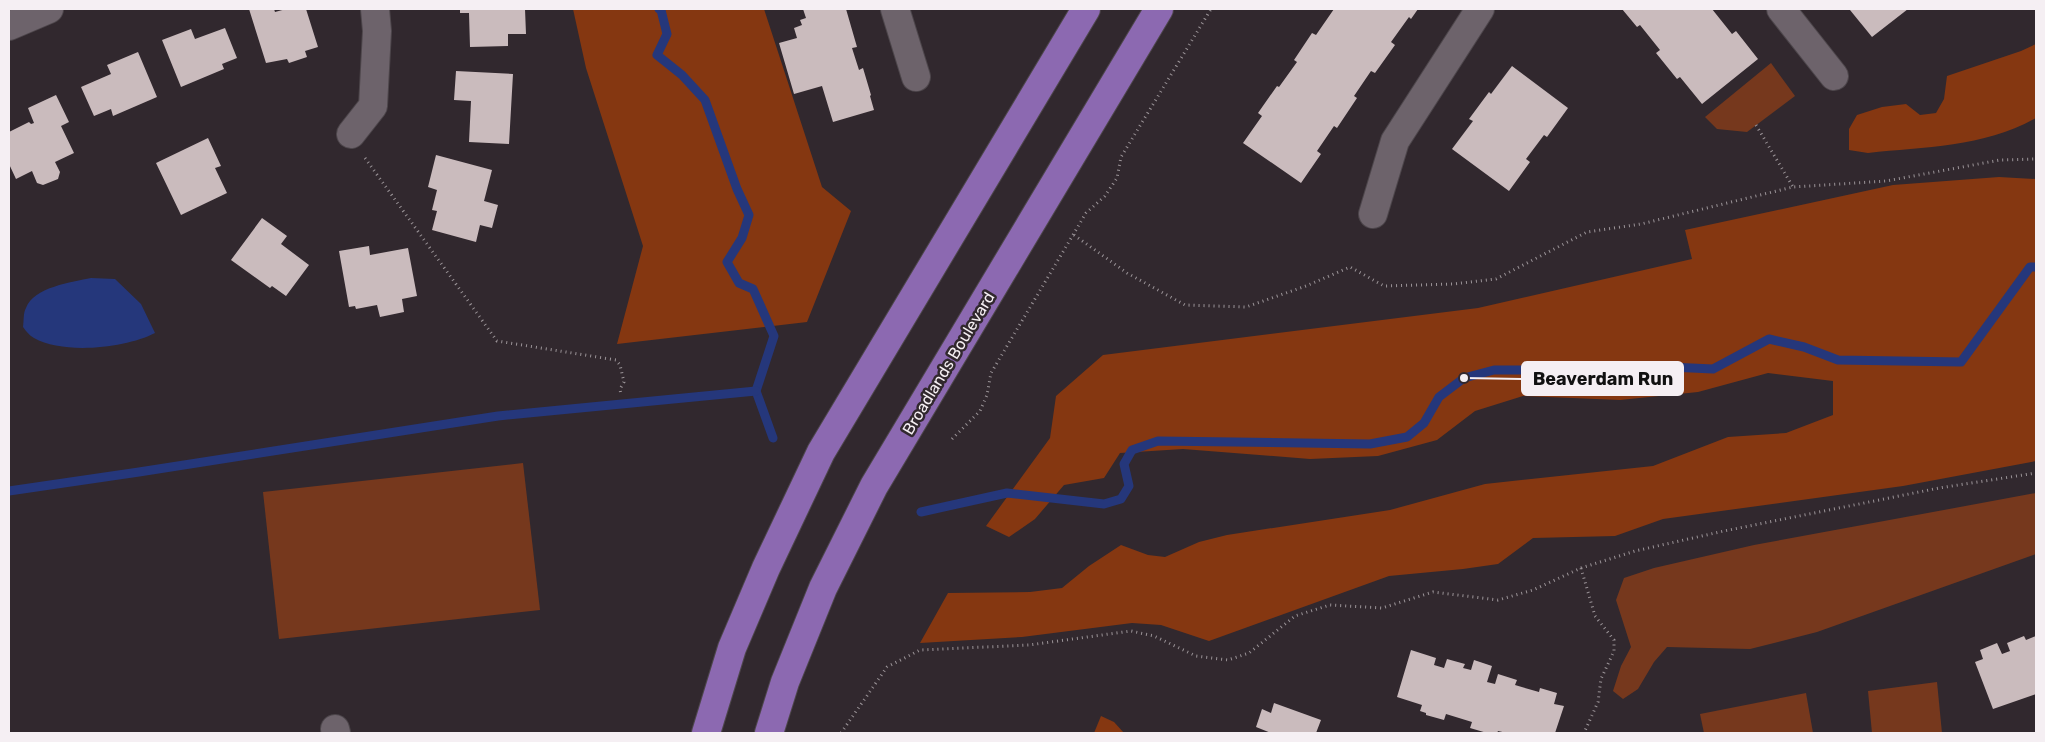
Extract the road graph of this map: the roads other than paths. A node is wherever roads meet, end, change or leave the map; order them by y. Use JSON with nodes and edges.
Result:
{"nodes":[{"id":1,"x":49,"y":9,"type":"edge"},
{"id":2,"x":375,"y":9,"type":"edge"},
{"id":3,"x":895,"y":9,"type":"edge"},
{"id":4,"x":1086,"y":9,"type":"edge"},
{"id":5,"x":1159,"y":9,"type":"edge"},
{"id":6,"x":1480,"y":9,"type":"edge"},
{"id":7,"x":1781,"y":9,"type":"edge"},
{"id":8,"x":9,"y":26,"type":"edge"},
{"id":9,"x":1834,"y":76,"type":"dead end"},
{"id":10,"x":916,"y":77,"type":"dead end"},
{"id":11,"x":351,"y":134,"type":"road end"},
{"id":12,"x":1373,"y":214,"type":"dead end"},
{"id":13,"x":706,"y":733,"type":"edge"},
{"id":14,"x":769,"y":733,"type":"edge"}],
"edges":[{"from":1,"to":8,"type":"street"},
{"from":2,"to":11,"type":"street"},
{"from":3,"to":10,"type":"street"},
{"from":4,"to":13,"type":"main road"},
{"from":5,"to":14,"type":"main road","name":"Broadlands Boulevard"},
{"from":6,"to":12,"type":"street"},
{"from":7,"to":9,"type":"street"}]}
